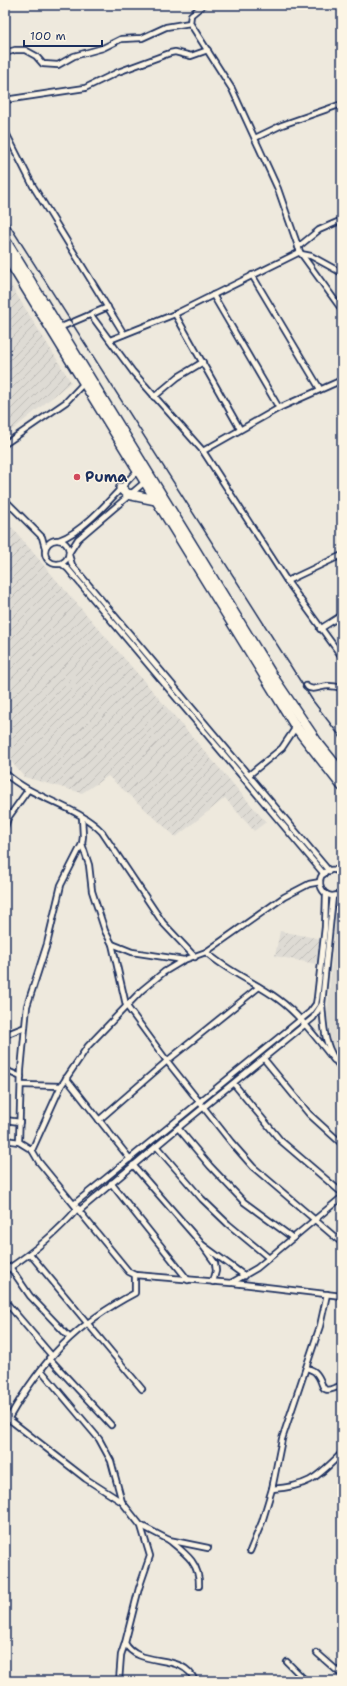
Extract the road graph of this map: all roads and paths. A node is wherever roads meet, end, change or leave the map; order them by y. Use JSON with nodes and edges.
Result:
{"nodes":[{"id":1,"x":202,"y":5,"type":"edge"},
{"id":2,"x":190,"y":23,"type":"junction"},
{"id":3,"x":208,"y":50,"type":"junction"},
{"id":4,"x":5,"y":53,"type":"edge"},
{"id":5,"x":5,"y":100,"type":"edge"},
{"id":6,"x":342,"y":104,"type":"edge"},
{"id":7,"x":5,"y":132,"type":"edge"},
{"id":8,"x":255,"y":138,"type":"junction"},
{"id":9,"x":342,"y":220,"type":"edge"},
{"id":10,"x":5,"y":240,"type":"edge"},
{"id":11,"x":299,"y":251,"type":"junction"},
{"id":12,"x":5,"y":254,"type":"edge"},
{"id":13,"x":342,"y":273,"type":"edge"},
{"id":14,"x":252,"y":275,"type":"junction"},
{"id":15,"x":213,"y":295,"type":"junction"},
{"id":16,"x":108,"y":307,"type":"junction"},
{"id":17,"x":342,"y":310,"type":"edge"},
{"id":18,"x":175,"y":314,"type":"junction"},
{"id":19,"x":91,"y":315,"type":"junction"},
{"id":20,"x":59,"y":328,"type":"junction"},
{"id":21,"x":124,"y":334,"type":"junction"},
{"id":22,"x":110,"y":340,"type":"junction"},
{"id":23,"x":203,"y":362,"type":"junction"},
{"id":24,"x":342,"y":380,"type":"edge"},
{"id":25,"x":84,"y":384,"type":"junction"},
{"id":26,"x":320,"y":389,"type":"junction"},
{"id":27,"x":154,"y":397,"type":"junction"},
{"id":28,"x":279,"y":408,"type":"junction"},
{"id":29,"x":240,"y":429,"type":"junction"},
{"id":30,"x":5,"y":444,"type":"edge"},
{"id":31,"x":203,"y":451,"type":"junction"},
{"id":32,"x":140,"y":468,"type":"junction"},
{"id":33,"x":148,"y":480,"type":"junction"},
{"id":34,"x":121,"y":488,"type":"junction"},
{"id":35,"x":131,"y":495,"type":"junction"},
{"id":36,"x":5,"y":500,"type":"edge"},
{"id":37,"x":156,"y":500,"type":"junction"},
{"id":38,"x":42,"y":537,"type":"junction"},
{"id":39,"x":53,"y":540,"type":"junction"},
{"id":40,"x":59,"y":540,"type":"junction"},
{"id":41,"x":45,"y":548,"type":"junction"},
{"id":42,"x":69,"y":554,"type":"junction"},
{"id":43,"x":342,"y":554,"type":"edge"},
{"id":44,"x":59,"y":564,"type":"junction"},
{"id":45,"x":287,"y":581,"type":"junction"},
{"id":46,"x":342,"y":615,"type":"edge"},
{"id":47,"x":320,"y":629,"type":"junction"},
{"id":48,"x":342,"y":657,"type":"edge"},
{"id":49,"x":306,"y":686,"type":"dead end"},
{"id":50,"x":342,"y":688,"type":"edge"},
{"id":51,"x":296,"y":727,"type":"junction"},
{"id":52,"x":5,"y":773,"type":"edge"},
{"id":53,"x":342,"y":773,"type":"edge"},
{"id":54,"x":249,"y":775,"type":"junction"},
{"id":55,"x":342,"y":786,"type":"edge"},
{"id":56,"x":28,"y":790,"type":"junction"},
{"id":57,"x":82,"y":817,"type":"junction"},
{"id":58,"x":5,"y":827,"type":"edge"},
{"id":59,"x":82,"y":844,"type":"junction"},
{"id":60,"x":329,"y":870,"type":"junction"},
{"id":61,"x":324,"y":874,"type":"junction"},
{"id":62,"x":342,"y":874,"type":"edge"},
{"id":63,"x":320,"y":882,"type":"junction"},
{"id":64,"x":326,"y":894,"type":"junction"},
{"id":65,"x":338,"y":894,"type":"edge"},
{"id":66,"x":342,"y":899,"type":"edge"},
{"id":67,"x":112,"y":944,"type":"junction"},
{"id":68,"x":206,"y":952,"type":"junction"},
{"id":69,"x":195,"y":957,"type":"junction"},
{"id":70,"x":184,"y":960,"type":"junction"},
{"id":71,"x":259,"y":987,"type":"junction"},
{"id":72,"x":322,"y":1004,"type":"junction"},
{"id":73,"x":126,"y":1005,"type":"junction"},
{"id":74,"x":301,"y":1020,"type":"junction"},
{"id":75,"x":305,"y":1025,"type":"junction"},
{"id":76,"x":25,"y":1027,"type":"junction"},
{"id":77,"x":284,"y":1034,"type":"junction"},
{"id":78,"x":5,"y":1035,"type":"edge"},
{"id":79,"x":288,"y":1038,"type":"junction"},
{"id":80,"x":271,"y":1044,"type":"junction"},
{"id":81,"x":276,"y":1049,"type":"junction"},
{"id":82,"x":264,"y":1058,"type":"junction"},
{"id":83,"x":251,"y":1060,"type":"junction"},
{"id":84,"x":334,"y":1060,"type":"junction"},
{"id":85,"x":167,"y":1061,"type":"junction"},
{"id":86,"x":256,"y":1065,"type":"junction"},
{"id":87,"x":241,"y":1069,"type":"junction"},
{"id":88,"x":342,"y":1069,"type":"edge"},
{"id":89,"x":5,"y":1070,"type":"edge"},
{"id":90,"x":245,"y":1074,"type":"junction"},
{"id":91,"x":21,"y":1077,"type":"junction"},
{"id":92,"x":66,"y":1078,"type":"junction"},
{"id":93,"x":234,"y":1084,"type":"junction"},
{"id":94,"x":22,"y":1085,"type":"junction"},
{"id":95,"x":220,"y":1085,"type":"junction"},
{"id":96,"x":61,"y":1086,"type":"junction"},
{"id":97,"x":225,"y":1090,"type":"junction"},
{"id":98,"x":210,"y":1093,"type":"junction"},
{"id":99,"x":215,"y":1099,"type":"junction"},
{"id":100,"x":199,"y":1103,"type":"junction"},
{"id":101,"x":203,"y":1108,"type":"junction"},
{"id":102,"x":191,"y":1109,"type":"junction"},
{"id":103,"x":196,"y":1114,"type":"junction"},
{"id":104,"x":5,"y":1120,"type":"edge"},
{"id":105,"x":99,"y":1120,"type":"junction"},
{"id":106,"x":20,"y":1122,"type":"junction"},
{"id":107,"x":178,"y":1128,"type":"junction"},
{"id":108,"x":162,"y":1132,"type":"junction"},
{"id":109,"x":166,"y":1137,"type":"junction"},
{"id":110,"x":5,"y":1140,"type":"edge"},
{"id":111,"x":19,"y":1142,"type":"junction"},
{"id":112,"x":342,"y":1144,"type":"edge"},
{"id":113,"x":156,"y":1146,"type":"junction"},
{"id":114,"x":142,"y":1149,"type":"junction"},
{"id":115,"x":32,"y":1150,"type":"junction"},
{"id":116,"x":146,"y":1154,"type":"junction"},
{"id":117,"x":130,"y":1159,"type":"junction"},
{"id":118,"x":133,"y":1165,"type":"junction"},
{"id":119,"x":119,"y":1168,"type":"junction"},
{"id":120,"x":123,"y":1173,"type":"junction"},
{"id":121,"x":111,"y":1183,"type":"junction"},
{"id":122,"x":96,"y":1186,"type":"junction"},
{"id":123,"x":101,"y":1192,"type":"junction"},
{"id":124,"x":342,"y":1193,"type":"edge"},
{"id":125,"x":342,"y":1197,"type":"edge"},
{"id":126,"x":74,"y":1204,"type":"junction"},
{"id":127,"x":79,"y":1209,"type":"junction"},
{"id":128,"x":315,"y":1219,"type":"junction"},
{"id":129,"x":293,"y":1238,"type":"junction"},
{"id":130,"x":200,"y":1242,"type":"junction"},
{"id":131,"x":342,"y":1243,"type":"edge"},
{"id":132,"x":30,"y":1254,"type":"junction"},
{"id":133,"x":269,"y":1258,"type":"junction"},
{"id":134,"x":10,"y":1267,"type":"junction"},
{"id":135,"x":5,"y":1271,"type":"edge"},
{"id":136,"x":135,"y":1275,"type":"junction"},
{"id":137,"x":245,"y":1276,"type":"junction"},
{"id":138,"x":188,"y":1280,"type":"junction"},
{"id":139,"x":213,"y":1282,"type":"junction"},
{"id":140,"x":230,"y":1283,"type":"junction"},
{"id":141,"x":326,"y":1294,"type":"junction"},
{"id":142,"x":342,"y":1296,"type":"edge"},
{"id":143,"x":5,"y":1301,"type":"edge"},
{"id":144,"x":86,"y":1323,"type":"junction"},
{"id":145,"x":69,"y":1337,"type":"junction"},
{"id":146,"x":50,"y":1357,"type":"junction"},
{"id":147,"x":307,"y":1368,"type":"junction"},
{"id":148,"x":41,"y":1370,"type":"junction"},
{"id":149,"x":342,"y":1385,"type":"edge"},
{"id":150,"x":142,"y":1389,"type":"dead end"},
{"id":151,"x":7,"y":1417,"type":"edge"},
{"id":152,"x":111,"y":1425,"type":"dead end"},
{"id":153,"x":342,"y":1453,"type":"edge"},
{"id":154,"x":272,"y":1489,"type":"junction"},
{"id":155,"x":122,"y":1502,"type":"junction"},
{"id":156,"x":141,"y":1526,"type":"junction"},
{"id":157,"x":169,"y":1540,"type":"junction"},
{"id":158,"x":208,"y":1548,"type":"dead end"},
{"id":159,"x":250,"y":1551,"type":"dead end"},
{"id":160,"x":199,"y":1586,"type":"dead end"},
{"id":161,"x":125,"y":1643,"type":"junction"},
{"id":162,"x":317,"y":1653,"type":"dead end"},
{"id":163,"x":287,"y":1662,"type":"dead end"},
{"id":164,"x":342,"y":1675,"type":"edge"},
{"id":165,"x":119,"y":1681,"type":"edge"},
{"id":166,"x":195,"y":1681,"type":"edge"},
{"id":167,"x":306,"y":1681,"type":"edge"}],
"edges":[{"from":1,"to":2,"type":"street"},
{"from":2,"to":3,"type":"street"},
{"from":2,"to":4,"type":"street"},
{"from":3,"to":5,"type":"street"},
{"from":3,"to":8,"type":"street"},
{"from":6,"to":8,"type":"street"},
{"from":7,"to":16,"type":"street"},
{"from":8,"to":11,"type":"street"},
{"from":9,"to":11,"type":"street"},
{"from":10,"to":20,"type":"highway"},
{"from":11,"to":13,"type":"street"},
{"from":11,"to":14,"type":"street"},
{"from":11,"to":17,"type":"street"},
{"from":12,"to":25,"type":"highway"},
{"from":14,"to":15,"type":"street"},
{"from":14,"to":26,"type":"street"},
{"from":15,"to":18,"type":"street"},
{"from":15,"to":28,"type":"street"},
{"from":16,"to":19,"type":"street"},
{"from":16,"to":21,"type":"street"},
{"from":18,"to":21,"type":"street"},
{"from":18,"to":23,"type":"street"},
{"from":19,"to":20,"type":"street"},
{"from":19,"to":22,"type":"street"},
{"from":20,"to":32,"type":"highway"},
{"from":21,"to":22,"type":"street"},
{"from":22,"to":27,"type":"street"},
{"from":23,"to":27,"type":"street"},
{"from":23,"to":29,"type":"street"},
{"from":24,"to":26,"type":"street"},
{"from":25,"to":30,"type":"street"},
{"from":25,"to":32,"type":"highway"},
{"from":26,"to":28,"type":"street"},
{"from":27,"to":31,"type":"street"},
{"from":28,"to":29,"type":"street"},
{"from":29,"to":31,"type":"street"},
{"from":31,"to":45,"type":"street"},
{"from":32,"to":33,"type":"highway"},
{"from":32,"to":34,"type":"street"},
{"from":33,"to":35,"type":"street"},
{"from":33,"to":37,"type":"highway"},
{"from":33,"to":53,"type":"highway"},
{"from":34,"to":35,"type":"highway"},
{"from":34,"to":40,"type":"street"},
{"from":35,"to":37,"type":"highway"},
{"from":35,"to":42,"type":"street"},
{"from":36,"to":38,"type":"street"},
{"from":37,"to":51,"type":"highway"},
{"from":38,"to":39,"type":"street"},
{"from":38,"to":41,"type":"street"},
{"from":39,"to":40,"type":"street"},
{"from":39,"to":41,"type":"street"},
{"from":40,"to":42,"type":"street"},
{"from":41,"to":44,"type":"street"},
{"from":42,"to":44,"type":"street"},
{"from":42,"to":54,"type":"street"},
{"from":43,"to":45,"type":"street"},
{"from":44,"to":61,"type":"street"},
{"from":45,"to":47,"type":"street"},
{"from":46,"to":47,"type":"street"},
{"from":47,"to":48,"type":"street"},
{"from":49,"to":50,"type":"street"},
{"from":51,"to":54,"type":"street"},
{"from":51,"to":55,"type":"highway"},
{"from":52,"to":56,"type":"street"},
{"from":54,"to":60,"type":"street"},
{"from":56,"to":57,"type":"street"},
{"from":56,"to":58,"type":"street"},
{"from":57,"to":59,"type":"street"},
{"from":57,"to":69,"type":"street"},
{"from":59,"to":67,"type":"street"},
{"from":59,"to":76,"type":"street"},
{"from":60,"to":61,"type":"street"},
{"from":60,"to":62,"type":"street"},
{"from":61,"to":63,"type":"street"},
{"from":63,"to":64,"type":"street"},
{"from":63,"to":68,"type":"street"},
{"from":64,"to":65,"type":"street"},
{"from":64,"to":74,"type":"street"},
{"from":65,"to":66,"type":"street"},
{"from":65,"to":72,"type":"street"},
{"from":67,"to":70,"type":"street"},
{"from":67,"to":73,"type":"street"},
{"from":68,"to":69,"type":"street"},
{"from":68,"to":71,"type":"street"},
{"from":69,"to":70,"type":"street"},
{"from":70,"to":73,"type":"street"},
{"from":71,"to":74,"type":"street"},
{"from":71,"to":85,"type":"street"},
{"from":72,"to":75,"type":"street"},
{"from":72,"to":84,"type":"street"},
{"from":73,"to":85,"type":"street"},
{"from":73,"to":92,"type":"street"},
{"from":74,"to":75,"type":"street"},
{"from":74,"to":77,"type":"street"},
{"from":75,"to":79,"type":"street"},
{"from":75,"to":84,"type":"street"},
{"from":76,"to":78,"type":"street"},
{"from":76,"to":91,"type":"street"},
{"from":77,"to":79,"type":"street"},
{"from":77,"to":80,"type":"street"},
{"from":79,"to":81,"type":"street"},
{"from":80,"to":81,"type":"street"},
{"from":80,"to":83,"type":"street"},
{"from":81,"to":82,"type":"street"},
{"from":82,"to":86,"type":"street"},
{"from":82,"to":112,"type":"street"},
{"from":83,"to":86,"type":"street"},
{"from":83,"to":87,"type":"street"},
{"from":84,"to":88,"type":"street"},
{"from":85,"to":100,"type":"street"},
{"from":85,"to":105,"type":"street"},
{"from":86,"to":90,"type":"street"},
{"from":87,"to":90,"type":"street"},
{"from":87,"to":95,"type":"street"},
{"from":89,"to":91,"type":"street"},
{"from":90,"to":93,"type":"street"},
{"from":91,"to":94,"type":"street"},
{"from":92,"to":96,"type":"street"},
{"from":92,"to":105,"type":"street"},
{"from":93,"to":97,"type":"street"},
{"from":93,"to":124,"type":"street"},
{"from":94,"to":96,"type":"street"},
{"from":94,"to":106,"type":"street"},
{"from":95,"to":97,"type":"street"},
{"from":95,"to":98,"type":"street"},
{"from":96,"to":115,"type":"street"},
{"from":97,"to":99,"type":"street"},
{"from":98,"to":99,"type":"street"},
{"from":98,"to":100,"type":"street"},
{"from":99,"to":101,"type":"street"},
{"from":100,"to":101,"type":"street"},
{"from":100,"to":102,"type":"street"},
{"from":101,"to":103,"type":"street"},
{"from":101,"to":128,"type":"street"},
{"from":102,"to":103,"type":"street"},
{"from":102,"to":108,"type":"street"},
{"from":103,"to":107,"type":"street"},
{"from":104,"to":106,"type":"street"},
{"from":105,"to":117,"type":"street"},
{"from":106,"to":111,"type":"street"},
{"from":107,"to":109,"type":"street"},
{"from":107,"to":129,"type":"street"},
{"from":108,"to":109,"type":"street"},
{"from":108,"to":114,"type":"street"},
{"from":109,"to":113,"type":"street"},
{"from":110,"to":111,"type":"street"},
{"from":111,"to":115,"type":"street"},
{"from":113,"to":116,"type":"street"},
{"from":113,"to":133,"type":"street"},
{"from":114,"to":116,"type":"street"},
{"from":114,"to":117,"type":"street"},
{"from":115,"to":126,"type":"street"},
{"from":116,"to":118,"type":"street"},
{"from":117,"to":119,"type":"street"},
{"from":118,"to":120,"type":"street"},
{"from":118,"to":130,"type":"street"},
{"from":119,"to":120,"type":"street"},
{"from":119,"to":122,"type":"street"},
{"from":120,"to":121,"type":"street"},
{"from":121,"to":123,"type":"street"},
{"from":121,"to":138,"type":"street"},
{"from":122,"to":123,"type":"street"},
{"from":122,"to":126,"type":"street"},
{"from":123,"to":127,"type":"street"},
{"from":125,"to":128,"type":"street"},
{"from":126,"to":127,"type":"street"},
{"from":127,"to":132,"type":"street"},
{"from":127,"to":136,"type":"street"},
{"from":128,"to":129,"type":"street"},
{"from":128,"to":131,"type":"street"},
{"from":129,"to":133,"type":"street"},
{"from":130,"to":137,"type":"street"},
{"from":130,"to":139,"type":"street"},
{"from":132,"to":134,"type":"street"},
{"from":132,"to":144,"type":"street"},
{"from":133,"to":137,"type":"street"},
{"from":134,"to":135,"type":"street"},
{"from":134,"to":145,"type":"street"},
{"from":136,"to":138,"type":"street"},
{"from":136,"to":144,"type":"street"},
{"from":137,"to":140,"type":"street"},
{"from":138,"to":139,"type":"street"},
{"from":139,"to":140,"type":"street"},
{"from":140,"to":141,"type":"street"},
{"from":141,"to":142,"type":"street"},
{"from":141,"to":147,"type":"street"},
{"from":143,"to":146,"type":"street"},
{"from":144,"to":145,"type":"street"},
{"from":144,"to":150,"type":"street"},
{"from":145,"to":146,"type":"street"},
{"from":146,"to":148,"type":"street"},
{"from":146,"to":152,"type":"street"},
{"from":147,"to":149,"type":"street"},
{"from":147,"to":154,"type":"street"},
{"from":148,"to":151,"type":"street"},
{"from":148,"to":155,"type":"street"},
{"from":151,"to":155,"type":"street"},
{"from":153,"to":154,"type":"street"},
{"from":154,"to":159,"type":"street"},
{"from":155,"to":156,"type":"street"},
{"from":156,"to":157,"type":"street"},
{"from":156,"to":161,"type":"street"},
{"from":157,"to":158,"type":"street"},
{"from":157,"to":160,"type":"street"},
{"from":161,"to":165,"type":"street"},
{"from":161,"to":166,"type":"street"},
{"from":162,"to":164,"type":"street"},
{"from":163,"to":167,"type":"street"}]}
